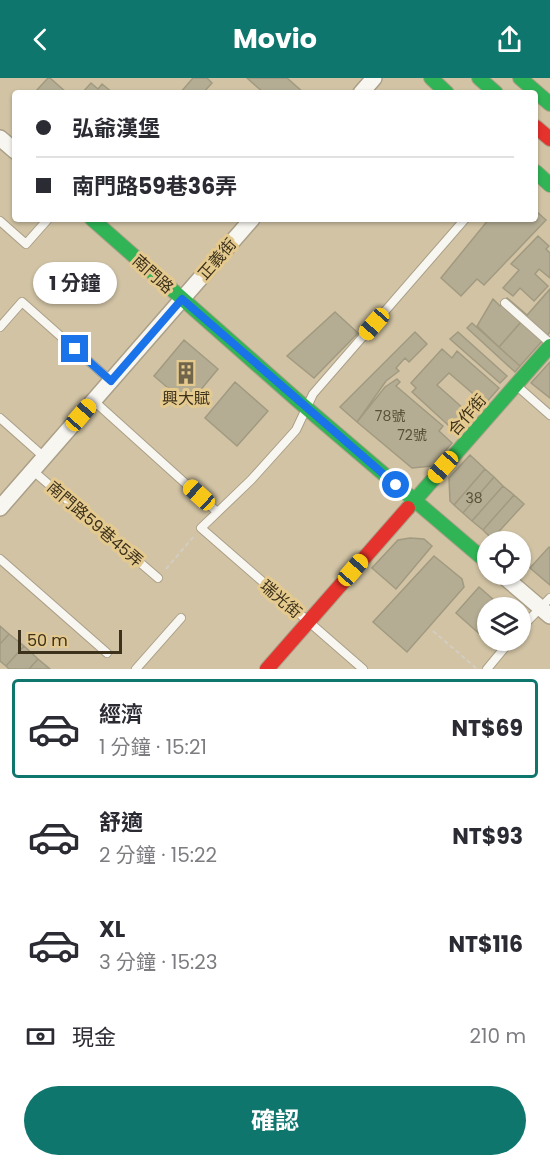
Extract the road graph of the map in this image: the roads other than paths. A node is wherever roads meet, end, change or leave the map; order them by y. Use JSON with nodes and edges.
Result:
{"nodes":[{"id":1,"x":374,"y":78,"type":"edge"},
{"id":2,"x":430,"y":78,"type":"edge"},
{"id":3,"x":479,"y":78,"type":"edge"},
{"id":4,"x":520,"y":78,"type":"edge"},
{"id":5,"x":364,"y":90,"type":"edge"},
{"id":6,"x":444,"y":90,"type":"edge"},
{"id":7,"x":493,"y":90,"type":"edge"},
{"id":8,"x":534,"y":90,"type":"edge"},
{"id":9,"x":538,"y":94,"type":"edge"},
{"id":10,"x":550,"y":104,"type":"edge"},
{"id":11,"x":538,"y":129,"type":"edge"},
{"id":12,"x":0,"y":138,"type":"edge"},
{"id":13,"x":550,"y":139,"type":"edge"},
{"id":14,"x":12,"y":148,"type":"edge"},
{"id":15,"x":538,"y":174,"type":"edge"},
{"id":16,"x":550,"y":184,"type":"edge"},
{"id":17,"x":0,"y":221,"type":"edge"},
{"id":18,"x":45,"y":222,"type":"edge"},
{"id":19,"x":95,"y":222,"type":"edge"},
{"id":20,"x":249,"y":222,"type":"edge"},
{"id":21,"x":462,"y":222,"type":"edge"},
{"id":22,"x":182,"y":299,"type":"junction"},
{"id":23,"x":506,"y":303,"type":"dead end"},
{"id":24,"x":0,"y":327,"type":"edge"},
{"id":25,"x":550,"y":344,"type":"edge"},
{"id":26,"x":111,"y":381,"type":"junction"},
{"id":27,"x":516,"y":385,"type":"junction"},
{"id":28,"x":94,"y":401,"type":"junction"},
{"id":29,"x":306,"y":408,"type":"junction"},
{"id":30,"x":550,"y":414,"type":"edge"},
{"id":31,"x":0,"y":418,"type":"edge"},
{"id":32,"x":44,"y":457,"type":"junction"},
{"id":33,"x":33,"y":470,"type":"junction"},
{"id":34,"x":414,"y":500,"type":"junction"},
{"id":35,"x":0,"y":508,"type":"edge"},
{"id":36,"x":216,"y":511,"type":"junction"},
{"id":37,"x":477,"y":554,"type":"edge"},
{"id":38,"x":0,"y":559,"type":"edge"},
{"id":39,"x":158,"y":578,"type":"road end"},
{"id":40,"x":516,"y":585,"type":"edge"},
{"id":41,"x":547,"y":607,"type":"edge"},
{"id":42,"x":181,"y":618,"type":"dead end"},
{"id":43,"x":531,"y":620,"type":"edge"},
{"id":44,"x":308,"y":622,"type":"junction"},
{"id":45,"x":502,"y":651,"type":"edge"},
{"id":46,"x":107,"y":653,"type":"dead end"},
{"id":47,"x":136,"y":669,"type":"edge"},
{"id":48,"x":267,"y":669,"type":"edge"},
{"id":49,"x":363,"y":669,"type":"edge"},
{"id":50,"x":487,"y":669,"type":"edge"}],
"edges":[{"from":1,"to":5,"type":"street"},
{"from":2,"to":6,"type":"street"},
{"from":3,"to":7,"type":"street"},
{"from":4,"to":8,"type":"street"},
{"from":9,"to":10,"type":"street"},
{"from":11,"to":13,"type":"street"},
{"from":12,"to":14,"type":"street"},
{"from":15,"to":16,"type":"street"},
{"from":17,"to":18,"type":"lane"},
{"from":19,"to":22,"type":"street","name":"南門路"},
{"from":20,"to":22,"type":"street","name":"正義街"},
{"from":21,"to":29,"type":"lane"},
{"from":22,"to":26,"type":"street","name":"正義街"},
{"from":22,"to":29,"type":"street","name":"南門路"},
{"from":23,"to":25,"type":"lane"},
{"from":24,"to":26,"type":"lane"},
{"from":25,"to":27,"type":"street","name":"合作街"},
{"from":26,"to":28,"type":"street","name":"正義街"},
{"from":27,"to":30,"type":"lane"},
{"from":27,"to":34,"type":"street","name":"合作街"},
{"from":28,"to":32,"type":"street","name":"正義街"},
{"from":28,"to":36,"type":"lane"},
{"from":29,"to":34,"type":"street","name":"南門路"},
{"from":29,"to":36,"type":"lane"},
{"from":31,"to":32,"type":"lane"},
{"from":32,"to":33,"type":"street","name":"正義街"},
{"from":33,"to":35,"type":"street","name":"正義街"},
{"from":33,"to":39,"type":"lane","name":"南門路59巷45弄"},
{"from":34,"to":37,"type":"street","name":"南門路"},
{"from":34,"to":44,"type":"street","name":"合作街"},
{"from":36,"to":44,"type":"lane","name":"瑞光街"},
{"from":38,"to":46,"type":"lane"},
{"from":40,"to":41,"type":"street"},
{"from":41,"to":43,"type":"lane"},
{"from":42,"to":47,"type":"lane"},
{"from":44,"to":48,"type":"street","name":"合作街"},
{"from":44,"to":49,"type":"lane","name":"瑞光街"},
{"from":45,"to":50,"type":"lane"}]}
